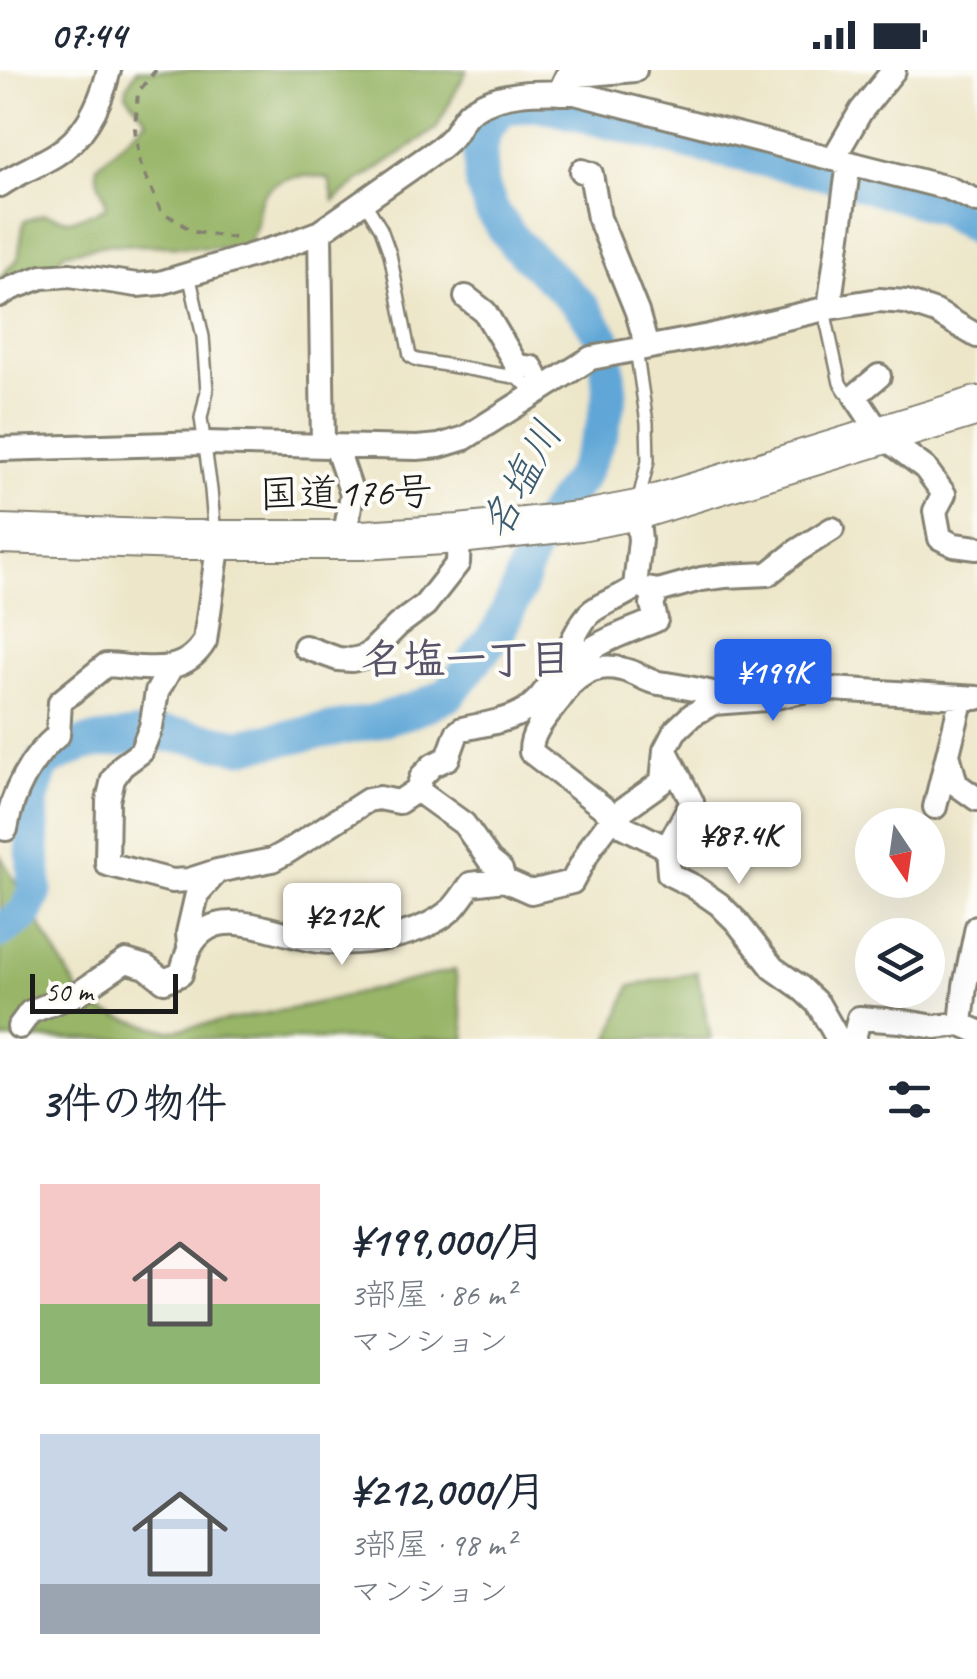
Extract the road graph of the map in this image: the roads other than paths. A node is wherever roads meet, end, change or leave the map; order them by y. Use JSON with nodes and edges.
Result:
{"nodes":[{"id":1,"x":108,"y":70,"type":"edge"},
{"id":2,"x":635,"y":70,"type":"edge"},
{"id":3,"x":894,"y":70,"type":"edge"},
{"id":4,"x":559,"y":93,"type":"junction"},
{"id":5,"x":841,"y":161,"type":"junction"},
{"id":6,"x":582,"y":171,"type":"dead end"},
{"id":7,"x":0,"y":185,"type":"edge"},
{"id":8,"x":364,"y":200,"type":"junction"},
{"id":9,"x":977,"y":202,"type":"edge"},
{"id":10,"x":320,"y":232,"type":"junction"},
{"id":11,"x":189,"y":274,"type":"junction"},
{"id":12,"x":0,"y":295,"type":"edge"},
{"id":13,"x":466,"y":297,"type":"dead end"},
{"id":14,"x":826,"y":309,"type":"junction"},
{"id":15,"x":977,"y":336,"type":"edge"},
{"id":16,"x":635,"y":349,"type":"junction"},
{"id":17,"x":880,"y":376,"type":"dead end"},
{"id":18,"x":538,"y":392,"type":"junction"},
{"id":19,"x":855,"y":396,"type":"junction"},
{"id":20,"x":977,"y":406,"type":"edge"},
{"id":21,"x":881,"y":435,"type":"junction"},
{"id":22,"x":204,"y":443,"type":"junction"},
{"id":23,"x":329,"y":446,"type":"junction"},
{"id":24,"x":0,"y":449,"type":"edge"},
{"id":25,"x":636,"y":510,"type":"junction"},
{"id":26,"x":832,"y":529,"type":"dead end"},
{"id":27,"x":0,"y":534,"type":"edge"},
{"id":28,"x":459,"y":534,"type":"junction"},
{"id":29,"x":218,"y":540,"type":"junction"},
{"id":30,"x":344,"y":540,"type":"junction"},
{"id":31,"x":977,"y":548,"type":"edge"},
{"id":32,"x":646,"y":589,"type":"junction"},
{"id":33,"x":304,"y":646,"type":"dead end"},
{"id":34,"x":170,"y":669,"type":"junction"},
{"id":35,"x":570,"y":685,"type":"junction"},
{"id":36,"x":970,"y":698,"type":"edge"},
{"id":37,"x":738,"y":701,"type":"junction"},
{"id":38,"x":665,"y":750,"type":"junction"},
{"id":39,"x":948,"y":755,"type":"junction"},
{"id":40,"x":417,"y":790,"type":"junction"},
{"id":41,"x":977,"y":799,"type":"edge"},
{"id":42,"x":935,"y":807,"type":"dead end"},
{"id":43,"x":614,"y":816,"type":"junction"},
{"id":44,"x":6,"y":829,"type":"dead end"},
{"id":45,"x":667,"y":848,"type":"junction"},
{"id":46,"x":217,"y":871,"type":"junction"},
{"id":47,"x":504,"y":880,"type":"junction"},
{"id":48,"x":977,"y":927,"type":"edge"},
{"id":49,"x":189,"y":946,"type":"junction"},
{"id":50,"x":19,"y":1027,"type":"dead end"},
{"id":51,"x":969,"y":1027,"type":"edge"},
{"id":52,"x":838,"y":1039,"type":"edge"},
{"id":53,"x":854,"y":1039,"type":"edge"}],
"edges":[{"from":1,"to":7,"type":"street"},
{"from":2,"to":4,"type":"street"},
{"from":3,"to":5,"type":"street"},
{"from":4,"to":5,"type":"street"},
{"from":4,"to":8,"type":"street"},
{"from":5,"to":9,"type":"street"},
{"from":5,"to":14,"type":"street"},
{"from":6,"to":16,"type":"street"},
{"from":8,"to":10,"type":"street"},
{"from":8,"to":18,"type":"lane"},
{"from":10,"to":11,"type":"street"},
{"from":10,"to":23,"type":"street"},
{"from":11,"to":12,"type":"street"},
{"from":11,"to":22,"type":"lane"},
{"from":13,"to":18,"type":"street"},
{"from":14,"to":15,"type":"street"},
{"from":14,"to":16,"type":"street"},
{"from":14,"to":19,"type":"lane"},
{"from":16,"to":18,"type":"street"},
{"from":16,"to":25,"type":"lane"},
{"from":17,"to":19,"type":"street"},
{"from":18,"to":23,"type":"street"},
{"from":19,"to":21,"type":"street"},
{"from":20,"to":21,"type":"highway","name":"国道176号"},
{"from":21,"to":25,"type":"highway","name":"国道176号"},
{"from":21,"to":31,"type":"street"},
{"from":22,"to":23,"type":"street"},
{"from":22,"to":24,"type":"street"},
{"from":22,"to":29,"type":"lane"},
{"from":23,"to":30,"type":"street"},
{"from":25,"to":28,"type":"highway","name":"国道176号"},
{"from":25,"to":32,"type":"street"},
{"from":26,"to":32,"type":"street"},
{"from":27,"to":29,"type":"highway","name":"国道176号"},
{"from":28,"to":30,"type":"highway","name":"国道176号"},
{"from":28,"to":33,"type":"street"},
{"from":29,"to":30,"type":"highway","name":"国道176号"},
{"from":29,"to":34,"type":"street"},
{"from":32,"to":35,"type":"street"},
{"from":32,"to":40,"type":"street"},
{"from":34,"to":44,"type":"street"},
{"from":34,"to":46,"type":"street"},
{"from":35,"to":37,"type":"street"},
{"from":35,"to":43,"type":"street"},
{"from":36,"to":37,"type":"street"},
{"from":36,"to":39,"type":"street"},
{"from":37,"to":38,"type":"street"},
{"from":38,"to":43,"type":"street"},
{"from":38,"to":45,"type":"street"},
{"from":39,"to":41,"type":"street"},
{"from":39,"to":42,"type":"street"},
{"from":40,"to":46,"type":"street"},
{"from":40,"to":47,"type":"street"},
{"from":43,"to":45,"type":"street"},
{"from":43,"to":47,"type":"street"},
{"from":45,"to":52,"type":"street"},
{"from":46,"to":49,"type":"street"},
{"from":47,"to":49,"type":"street"},
{"from":48,"to":51,"type":"street"},
{"from":49,"to":50,"type":"street"},
{"from":51,"to":53,"type":"street"}]}
